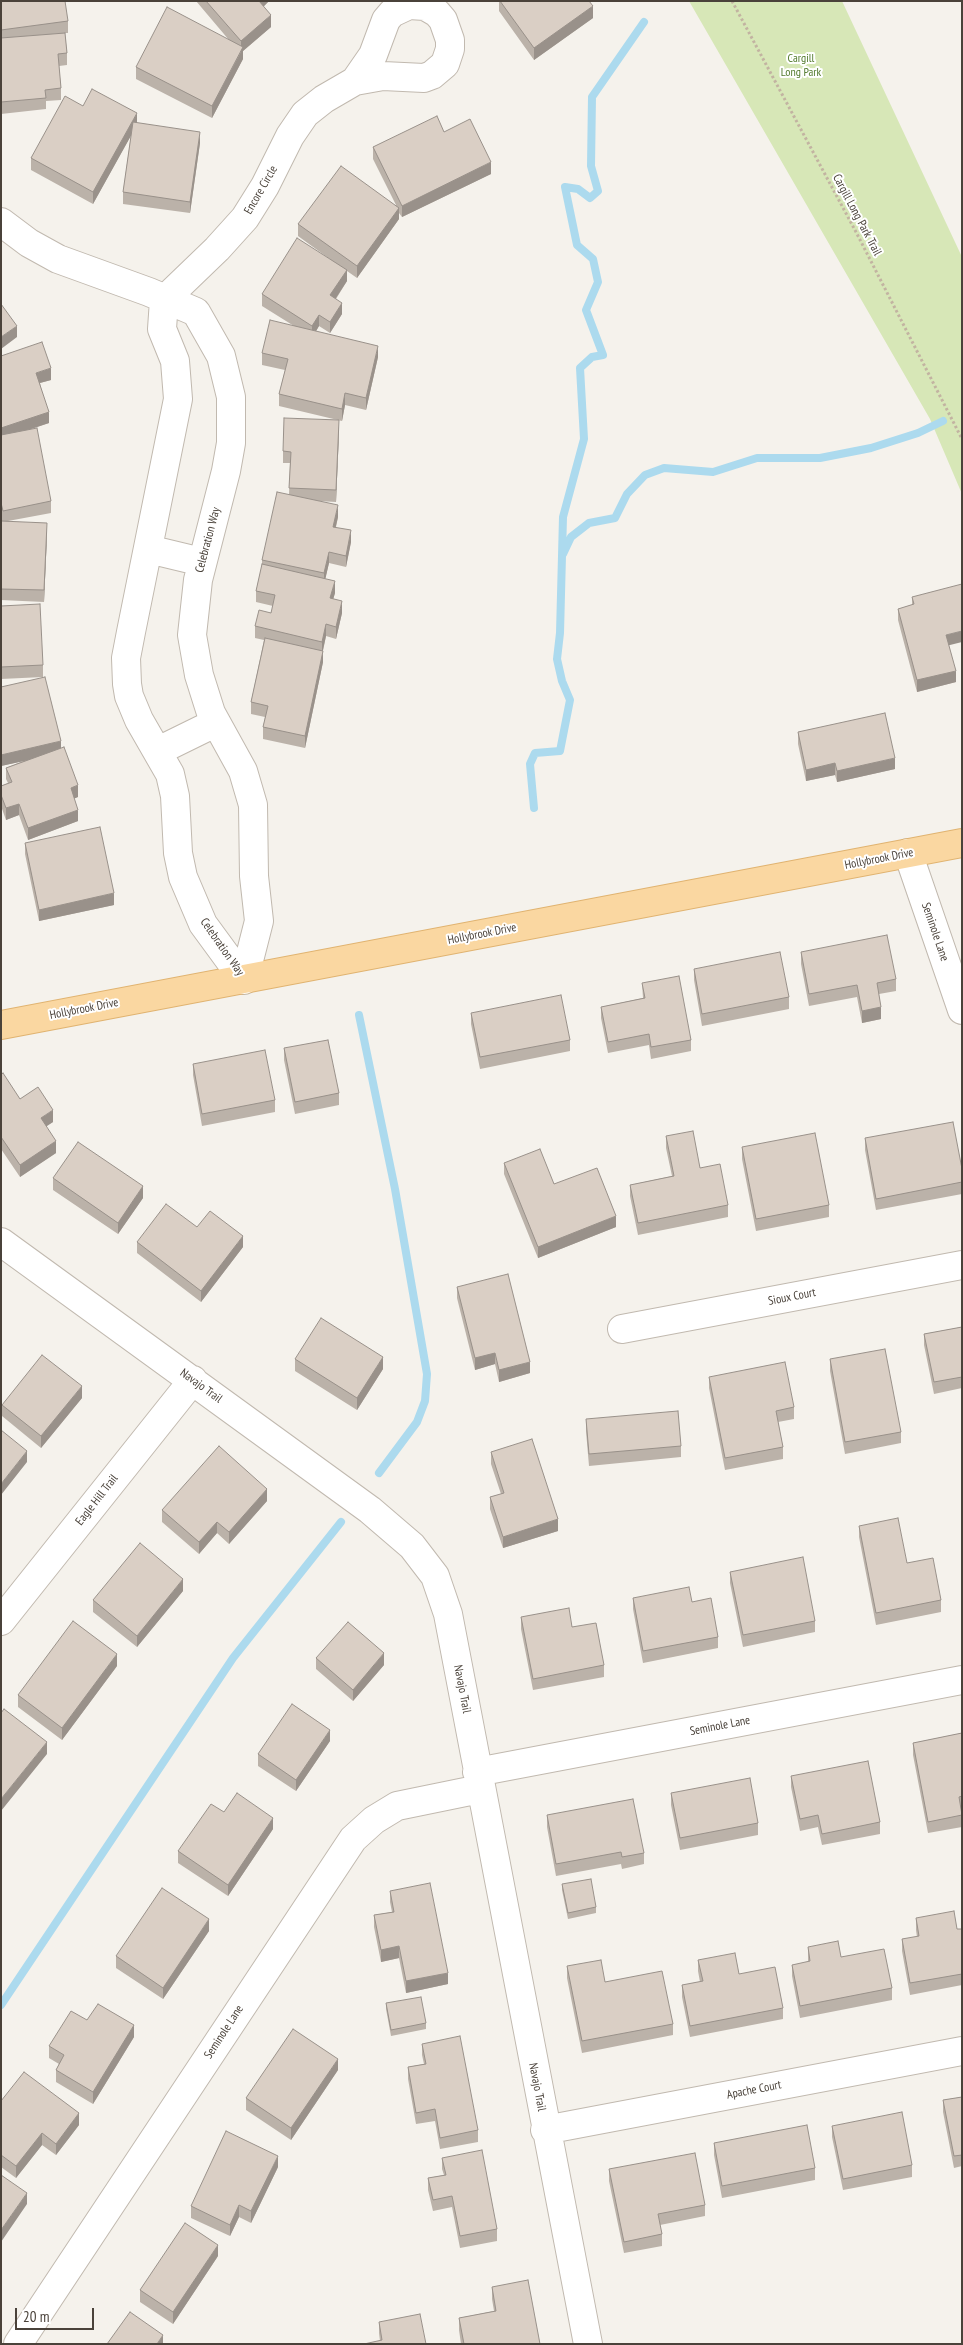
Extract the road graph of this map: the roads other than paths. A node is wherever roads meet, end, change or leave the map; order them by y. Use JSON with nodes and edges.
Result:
{"nodes":[{"id":1,"x":355,"y":81,"type":"dead end"},
{"id":2,"x":1,"y":222,"type":"edge"},
{"id":3,"x":164,"y":300,"type":"junction"},
{"id":4,"x":148,"y":549,"type":"junction"},
{"id":5,"x":202,"y":562,"type":"junction"},
{"id":6,"x":215,"y":723,"type":"junction"},
{"id":7,"x":158,"y":750,"type":"junction"},
{"id":8,"x":962,"y":843,"type":"edge"},
{"id":9,"x":908,"y":853,"type":"junction"},
{"id":10,"x":244,"y":980,"type":"junction"},
{"id":11,"x":962,"y":1010,"type":"edge"},
{"id":12,"x":1,"y":1025,"type":"edge"},
{"id":13,"x":1,"y":1242,"type":"edge"},
{"id":14,"x":962,"y":1265,"type":"edge"},
{"id":15,"x":622,"y":1330,"type":"dead end"},
{"id":16,"x":193,"y":1380,"type":"junction"},
{"id":17,"x":1,"y":1621,"type":"edge"},
{"id":18,"x":962,"y":1680,"type":"edge"},
{"id":19,"x":479,"y":1780,"type":"junction"},
{"id":20,"x":962,"y":2050,"type":"edge"},
{"id":21,"x":545,"y":2130,"type":"junction"},
{"id":22,"x":18,"y":2344,"type":"edge"},
{"id":23,"x":588,"y":2344,"type":"edge"}],
"edges":[{"from":1,"to":3,"type":"street","name":"Encore Circle"},
{"from":2,"to":3,"type":"street","name":"Celebration Way"},
{"from":3,"to":4,"type":"street","name":"Celebration Way"},
{"from":3,"to":5,"type":"street","name":"Celebration Way"},
{"from":4,"to":5,"type":"street"},
{"from":4,"to":7,"type":"street","name":"Celebration Way"},
{"from":5,"to":6,"type":"street","name":"Celebration Way"},
{"from":6,"to":7,"type":"street"},
{"from":6,"to":10,"type":"street","name":"Celebration Way"},
{"from":7,"to":10,"type":"street","name":"Celebration Way"},
{"from":8,"to":9,"type":"main road","name":"Hollybrook Drive"},
{"from":9,"to":10,"type":"main road","name":"Hollybrook Drive"},
{"from":9,"to":11,"type":"street","name":"Seminole Lane"},
{"from":10,"to":12,"type":"main road","name":"Hollybrook Drive"},
{"from":13,"to":16,"type":"street","name":"Navajo Trail"},
{"from":14,"to":15,"type":"street","name":"Sioux Court"},
{"from":16,"to":17,"type":"street","name":"Eagle Hill Trail"},
{"from":16,"to":19,"type":"street","name":"Navajo Trail"},
{"from":18,"to":19,"type":"street","name":"Seminole Lane"},
{"from":19,"to":21,"type":"street","name":"Navajo Trail"},
{"from":19,"to":22,"type":"street","name":"Seminole Lane"},
{"from":20,"to":21,"type":"street","name":"Apache Court"},
{"from":21,"to":23,"type":"street","name":"Navajo Trail"}]}
